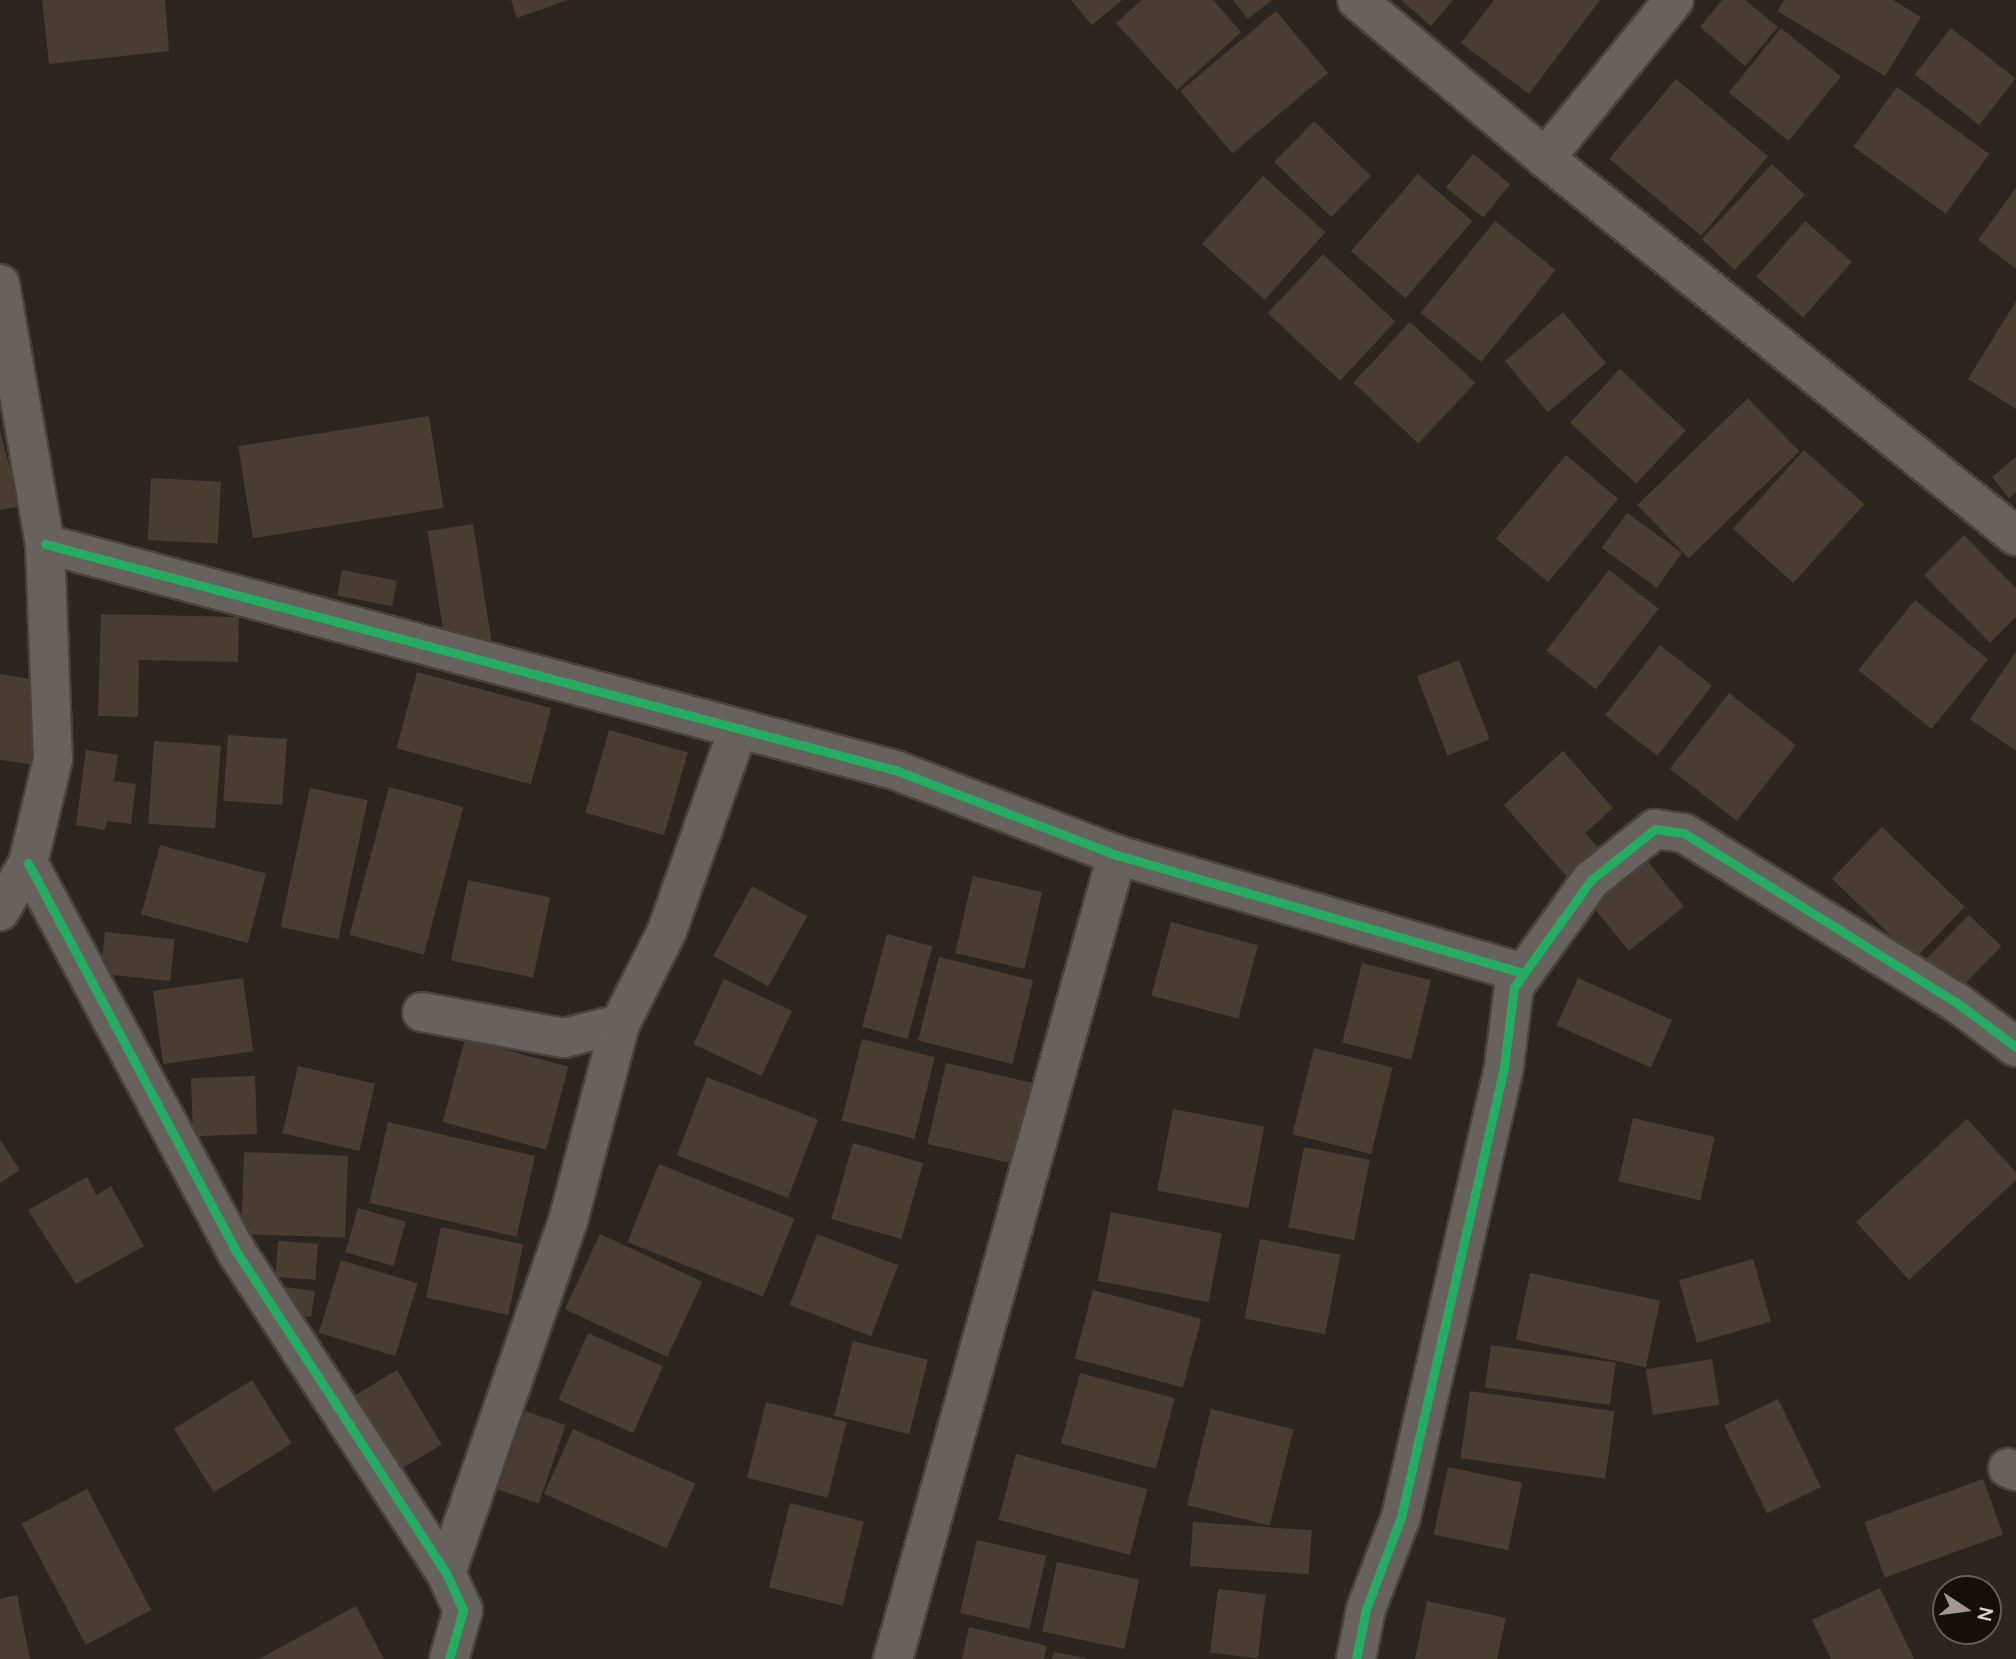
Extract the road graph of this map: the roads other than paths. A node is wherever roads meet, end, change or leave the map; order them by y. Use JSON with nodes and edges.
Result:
{"nodes":[{"id":1,"x":1357,"y":0,"type":"edge"},
{"id":2,"x":1674,"y":0,"type":"edge"},
{"id":3,"x":1545,"y":158,"type":"junction"},
{"id":4,"x":0,"y":284,"type":"edge"},
{"id":5,"x":2016,"y":536,"type":"edge"},
{"id":6,"x":45,"y":544,"type":"junction"},
{"id":7,"x":738,"y":729,"type":"junction"},
{"id":8,"x":1117,"y":855,"type":"junction"},
{"id":9,"x":28,"y":863,"type":"junction"},
{"id":10,"x":0,"y":911,"type":"edge"},
{"id":11,"x":1520,"y":972,"type":"junction"},
{"id":12,"x":422,"y":1012,"type":"dead end"},
{"id":13,"x":620,"y":1024,"type":"junction"},
{"id":14,"x":2016,"y":1046,"type":"edge"},
{"id":15,"x":446,"y":1573,"type":"junction"},
{"id":16,"x":449,"y":1659,"type":"edge"},
{"id":17,"x":893,"y":1659,"type":"edge"},
{"id":18,"x":1356,"y":1659,"type":"edge"}],
"edges":[{"from":1,"to":3,"type":"street"},
{"from":2,"to":3,"type":"street"},
{"from":3,"to":5,"type":"street"},
{"from":4,"to":6,"type":"street"},
{"from":6,"to":7,"type":"street"},
{"from":6,"to":9,"type":"street"},
{"from":7,"to":8,"type":"street"},
{"from":7,"to":13,"type":"street"},
{"from":8,"to":11,"type":"street"},
{"from":8,"to":17,"type":"street"},
{"from":9,"to":10,"type":"street"},
{"from":9,"to":15,"type":"street"},
{"from":11,"to":14,"type":"street"},
{"from":11,"to":18,"type":"street"},
{"from":12,"to":13,"type":"street"},
{"from":13,"to":15,"type":"street"},
{"from":15,"to":16,"type":"street"}]}
